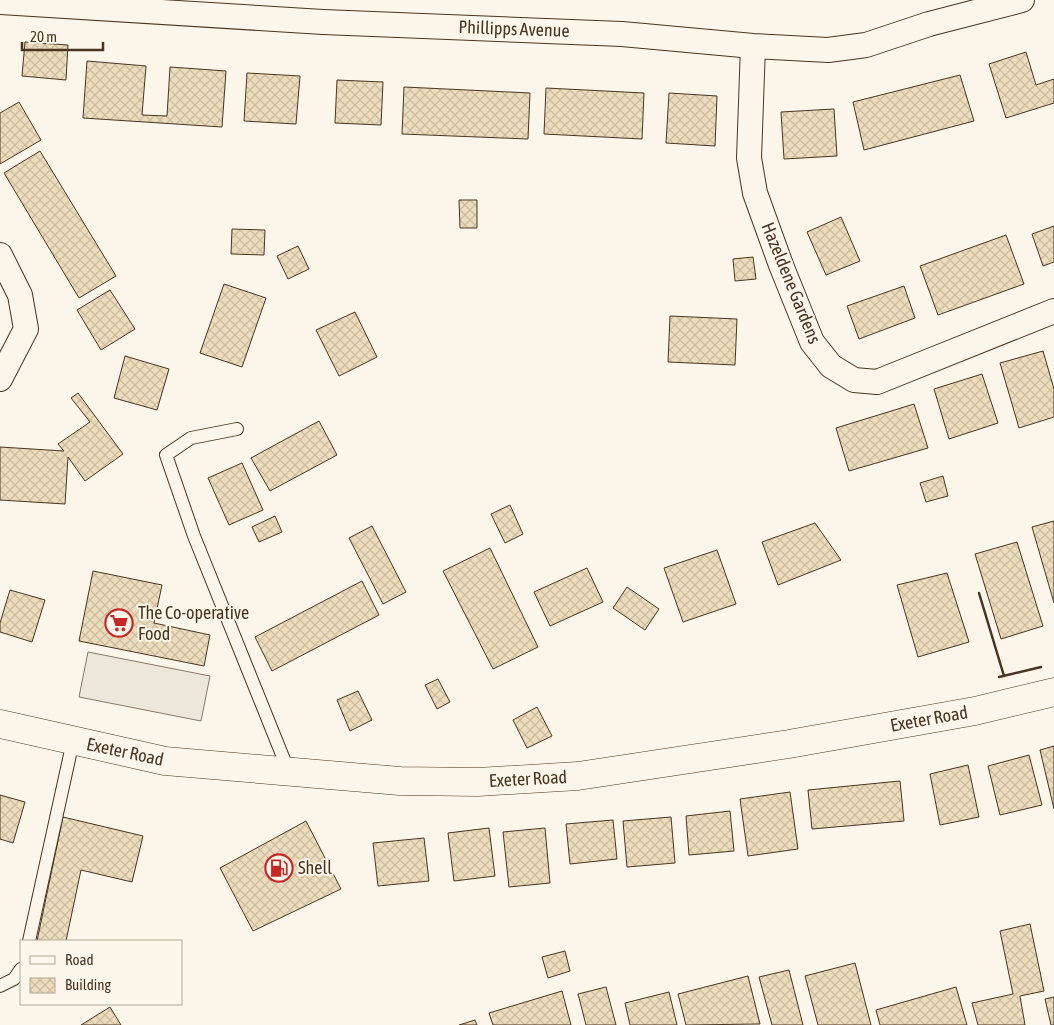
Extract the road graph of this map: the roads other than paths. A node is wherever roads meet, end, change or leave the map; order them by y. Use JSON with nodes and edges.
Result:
{"nodes":[{"id":1,"x":1022,"y":0,"type":"edge"},
{"id":2,"x":0,"y":2,"type":"edge"},
{"id":3,"x":754,"y":46,"type":"junction"},
{"id":4,"x":0,"y":256,"type":"edge"},
{"id":5,"x":1054,"y":311,"type":"edge"},
{"id":6,"x":0,"y":379,"type":"edge"},
{"id":7,"x":237,"y":429,"type":"dead end"},
{"id":8,"x":1054,"y":692,"type":"edge"},
{"id":9,"x":0,"y":724,"type":"edge"},
{"id":10,"x":73,"y":742,"type":"junction"},
{"id":11,"x":289,"y":772,"type":"junction"},
{"id":12,"x":29,"y":940,"type":"edge"},
{"id":13,"x":20,"y":970,"type":"edge"},
{"id":14,"x":0,"y":986,"type":"edge"}],
"edges":[{"from":1,"to":3,"type":"street","name":"Phillipps Avenue"},
{"from":2,"to":3,"type":"street","name":"Phillipps Avenue"},
{"from":3,"to":5,"type":"street","name":"Hazeldene Gardens"},
{"from":4,"to":6,"type":"street"},
{"from":7,"to":11,"type":"lane"},
{"from":8,"to":11,"type":"highway","name":"Exeter Road"},
{"from":9,"to":10,"type":"highway","name":"Exeter Road"},
{"from":10,"to":11,"type":"highway","name":"Exeter Road"},
{"from":10,"to":12,"type":"lane"},
{"from":13,"to":14,"type":"lane"}]}
